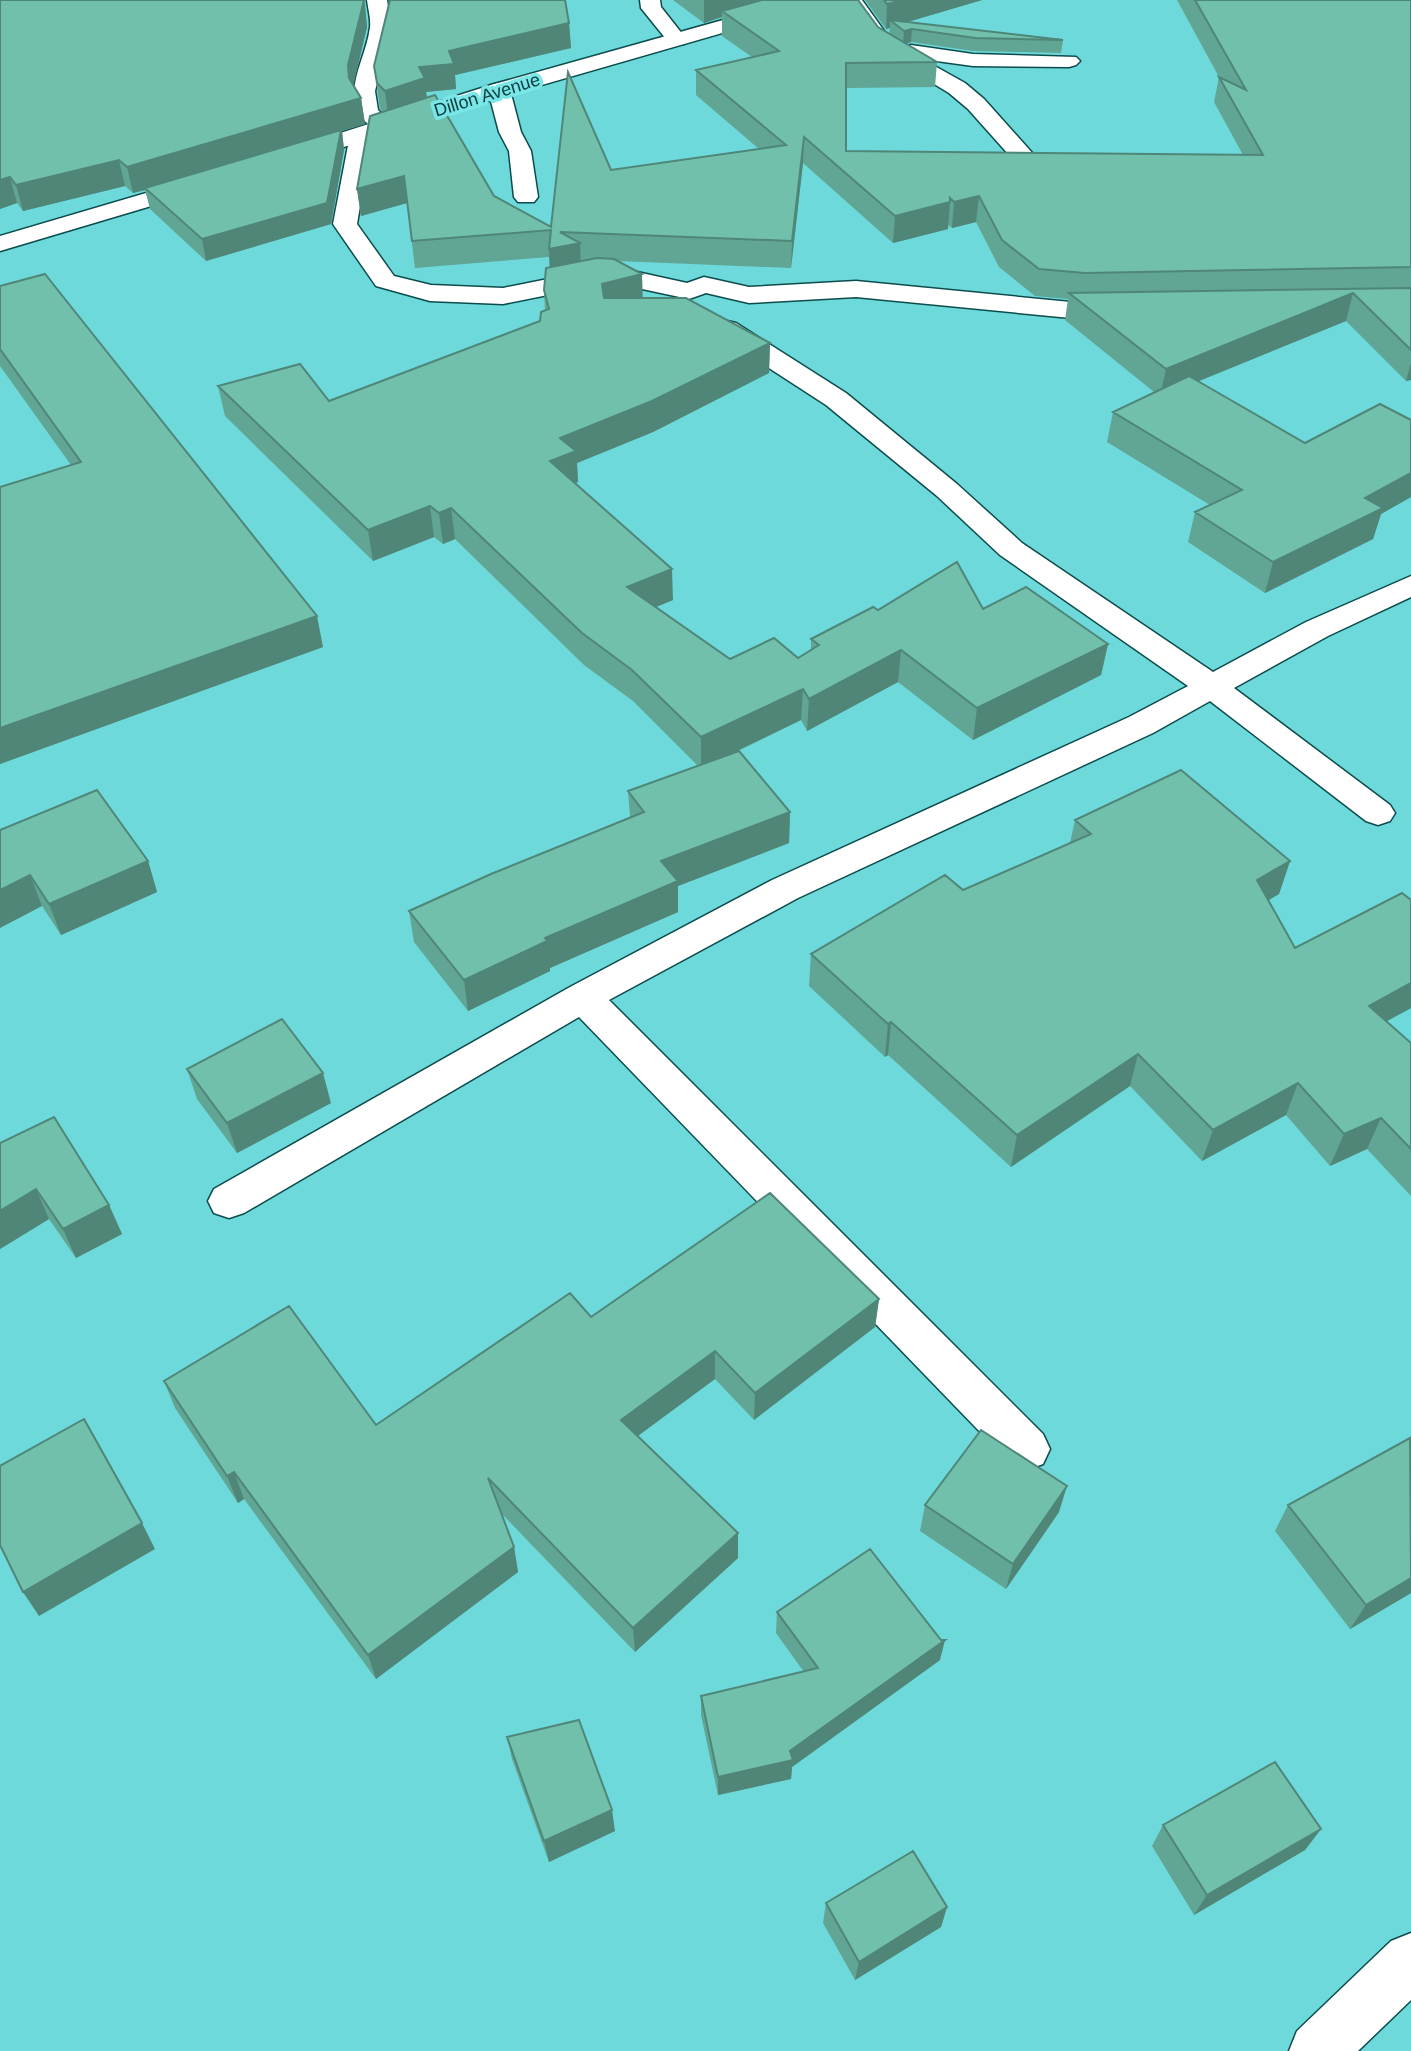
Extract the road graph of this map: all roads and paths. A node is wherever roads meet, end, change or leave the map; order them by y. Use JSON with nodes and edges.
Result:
{"nodes":[{"id":1,"x":377,"y":0,"type":"edge"},
{"id":2,"x":650,"y":0,"type":"edge"},
{"id":3,"x":816,"y":0,"type":"edge"},
{"id":4,"x":852,"y":0,"type":"edge"},
{"id":5,"x":677,"y":40,"type":"junction"},
{"id":6,"x":885,"y":46,"type":"junction"},
{"id":7,"x":1069,"y":61,"type":"dead end"},
{"id":8,"x":499,"y":90,"type":"junction"},
{"id":9,"x":385,"y":128,"type":"junction"},
{"id":10,"x":361,"y":135,"type":"junction"},
{"id":11,"x":281,"y":159,"type":"edge"},
{"id":12,"x":1035,"y":170,"type":"edge"},
{"id":13,"x":214,"y":180,"type":"edge"},
{"id":14,"x":526,"y":197,"type":"dead end"},
{"id":15,"x":0,"y":244,"type":"edge"},
{"id":16,"x":689,"y":290,"type":"junction"},
{"id":17,"x":1136,"y":310,"type":"edge"},
{"id":18,"x":1411,"y":585,"type":"edge"},
{"id":19,"x":1211,"y":686,"type":"junction"},
{"id":20,"x":1378,"y":813,"type":"dead end"},
{"id":21,"x":583,"y":997,"type":"junction"},
{"id":22,"x":229,"y":1202,"type":"dead end"},
{"id":23,"x":1027,"y":1449,"type":"dead end"},
{"id":24,"x":1411,"y":1961,"type":"edge"},
{"id":25,"x":1317,"y":2051,"type":"edge"}],
"edges":[{"from":1,"to":9,"type":"street"},
{"from":2,"to":5,"type":"street"},
{"from":3,"to":5,"type":"street","name":"Dillon Avenue"},
{"from":4,"to":6,"type":"street"},
{"from":5,"to":8,"type":"street","name":"Dillon Avenue"},
{"from":6,"to":7,"type":"street"},
{"from":6,"to":12,"type":"street"},
{"from":8,"to":9,"type":"street","name":"Dillon Avenue"},
{"from":8,"to":14,"type":"street"},
{"from":9,"to":10,"type":"street","name":"Dillon Avenue"},
{"from":10,"to":11,"type":"street","name":"Dillon Avenue"},
{"from":10,"to":16,"type":"street"},
{"from":13,"to":15,"type":"street"},
{"from":16,"to":17,"type":"street"},
{"from":16,"to":19,"type":"street"},
{"from":18,"to":19,"type":"street"},
{"from":19,"to":20,"type":"street"},
{"from":19,"to":21,"type":"street"},
{"from":21,"to":22,"type":"street"},
{"from":21,"to":23,"type":"street"},
{"from":24,"to":25,"type":"street"}]}
